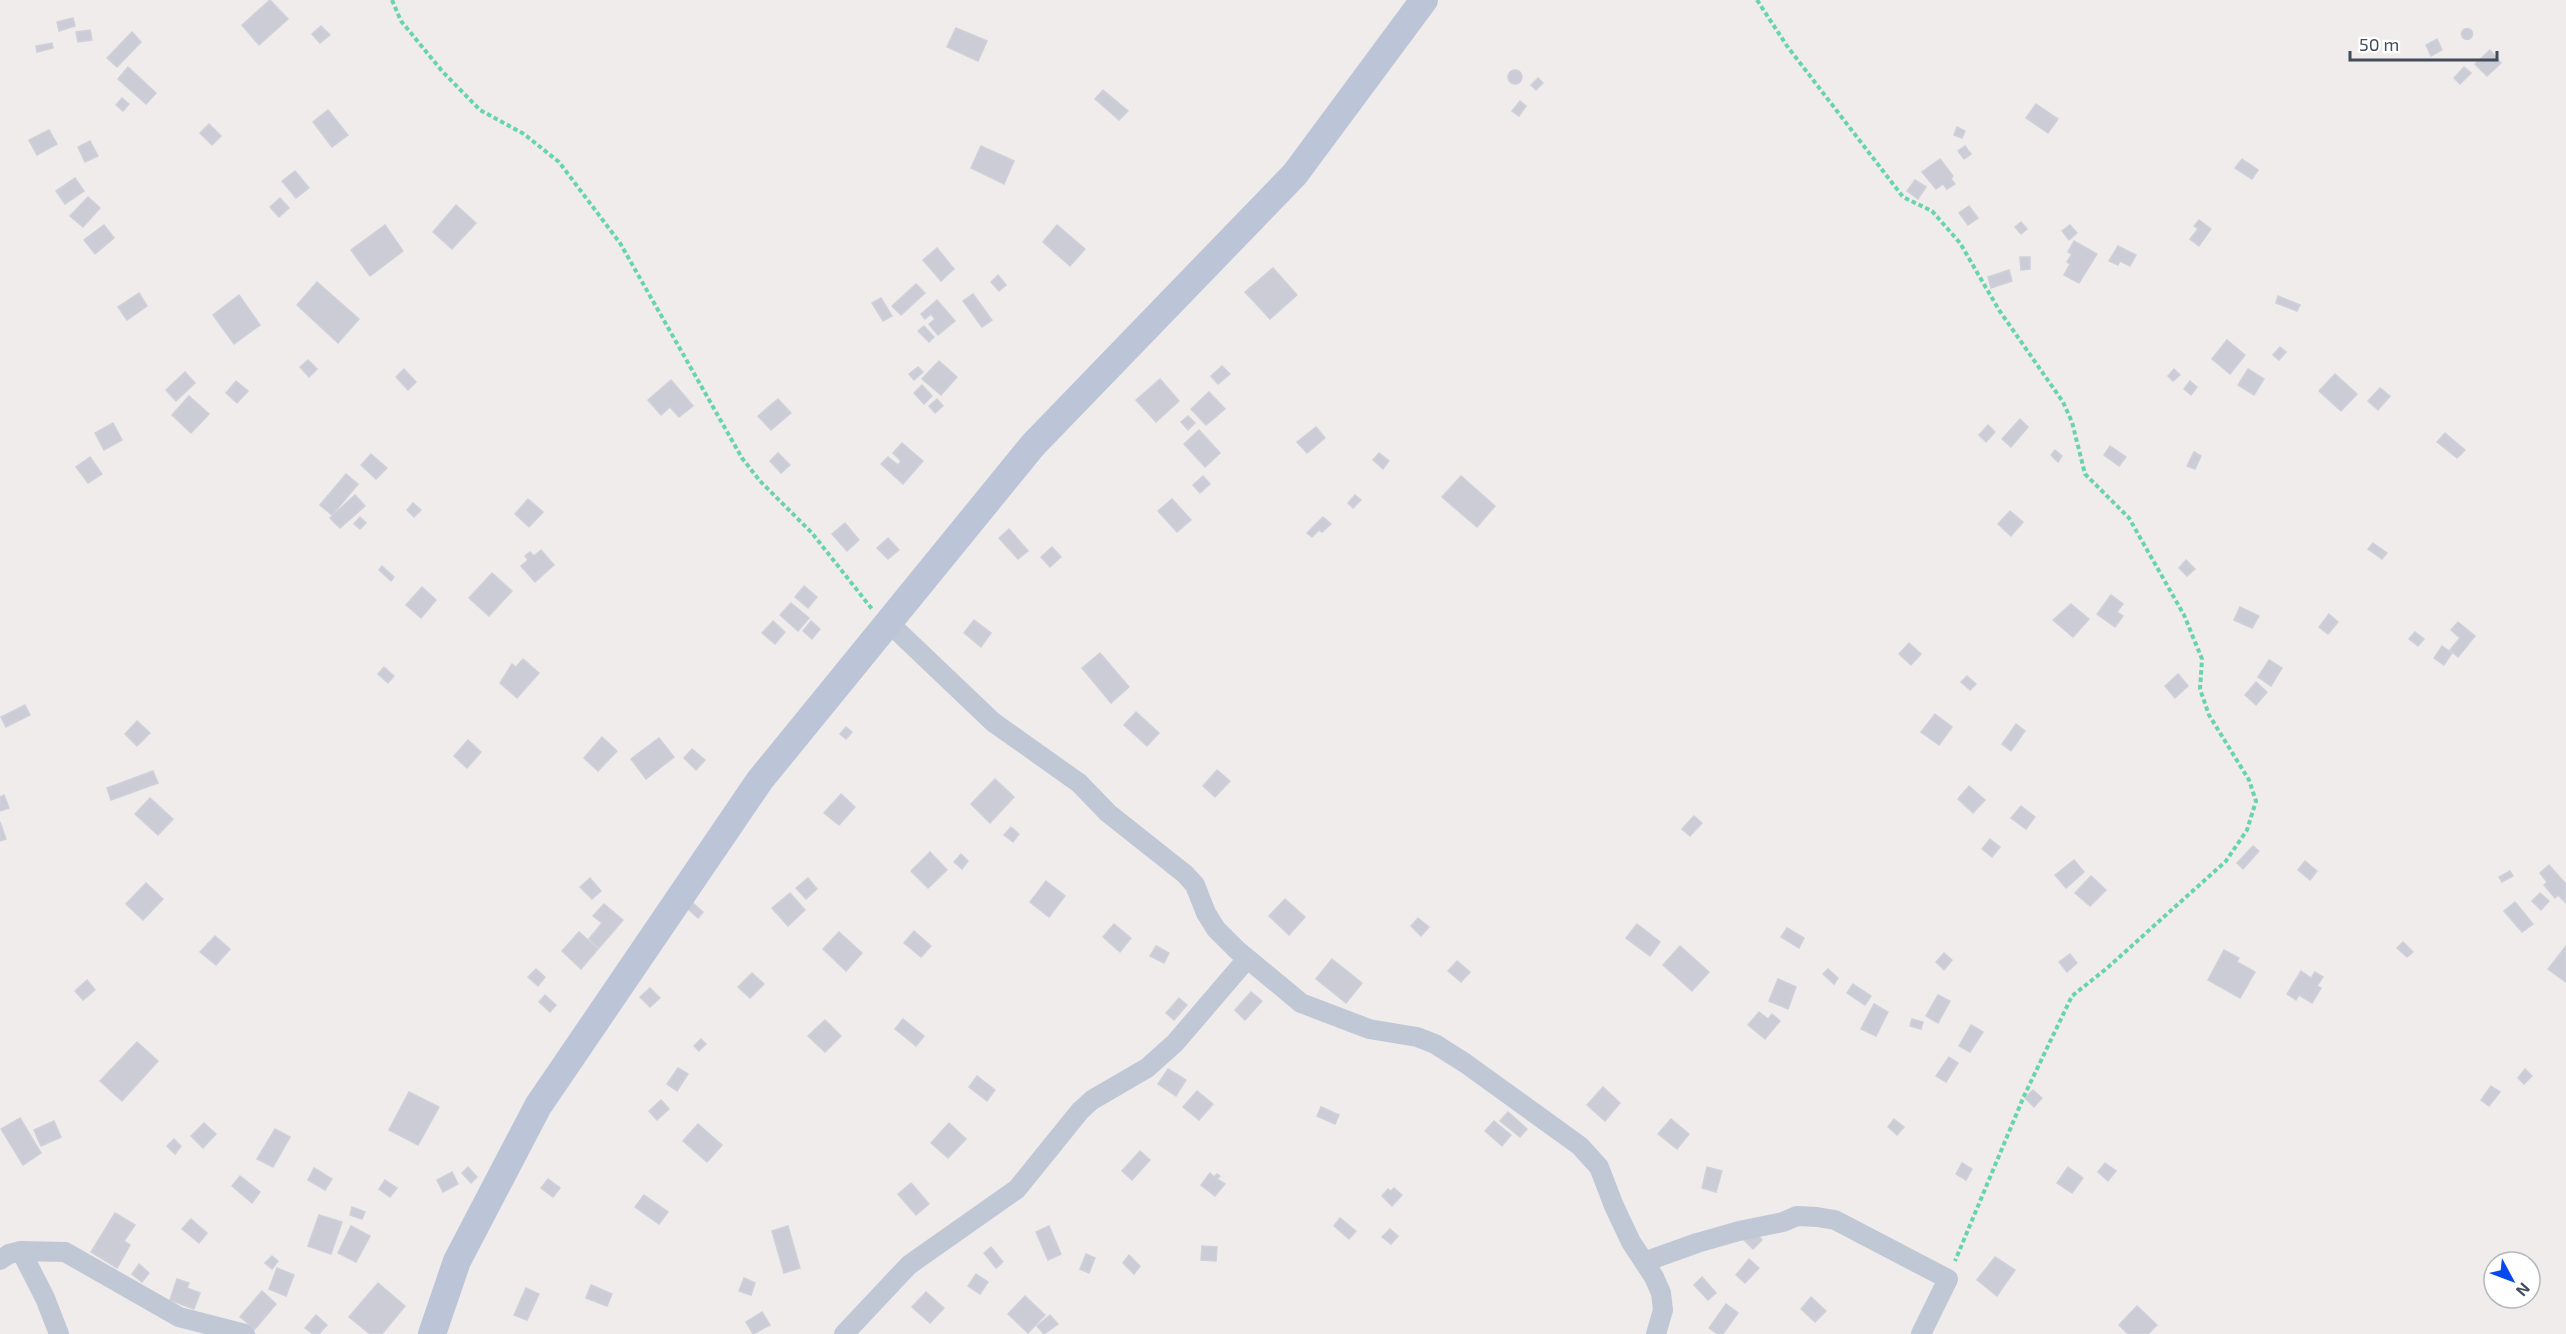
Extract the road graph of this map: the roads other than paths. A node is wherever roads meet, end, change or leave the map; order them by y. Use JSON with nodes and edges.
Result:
{"nodes":[{"id":1,"x":1424,"y":0,"type":"edge"},
{"id":2,"x":887,"y":621,"type":"junction"},
{"id":3,"x":1247,"y":959,"type":"junction"},
{"id":4,"x":21,"y":1251,"type":"junction"},
{"id":5,"x":0,"y":1260,"type":"edge"},
{"id":6,"x":1644,"y":1262,"type":"junction"},
{"id":7,"x":59,"y":1334,"type":"edge"},
{"id":8,"x":244,"y":1334,"type":"edge"},
{"id":9,"x":432,"y":1334,"type":"edge"},
{"id":10,"x":844,"y":1334,"type":"edge"},
{"id":11,"x":1656,"y":1334,"type":"edge"},
{"id":12,"x":1921,"y":1334,"type":"edge"}],
"edges":[{"from":1,"to":2,"type":"street"},
{"from":2,"to":3,"type":"street"},
{"from":2,"to":9,"type":"street"},
{"from":3,"to":6,"type":"street"},
{"from":3,"to":10,"type":"street"},
{"from":4,"to":5,"type":"street"},
{"from":4,"to":7,"type":"street"},
{"from":4,"to":8,"type":"street"},
{"from":6,"to":11,"type":"street"},
{"from":6,"to":12,"type":"street"}]}
